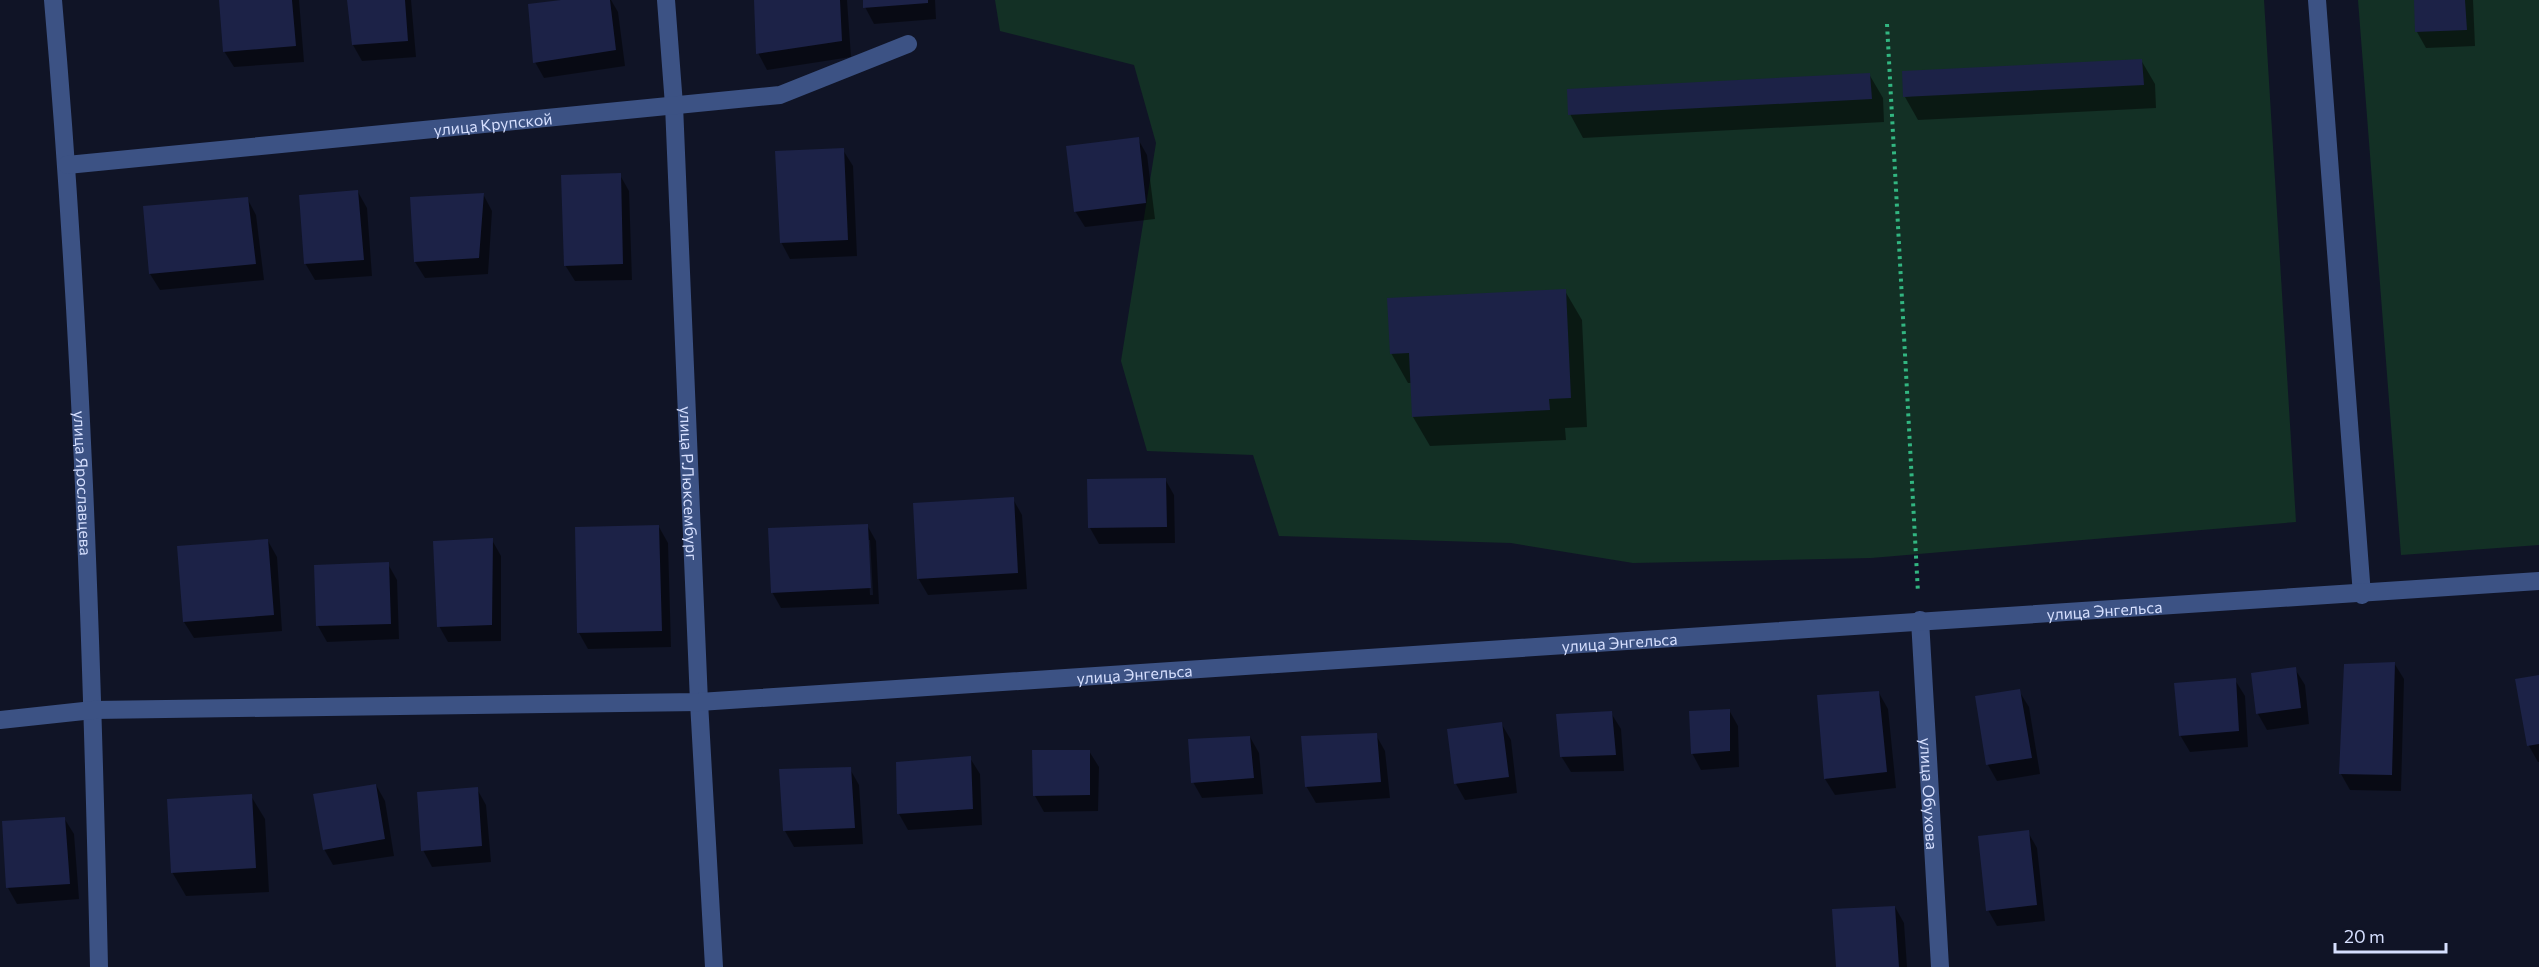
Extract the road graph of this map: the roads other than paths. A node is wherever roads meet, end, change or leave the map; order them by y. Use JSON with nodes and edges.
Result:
{"nodes":[{"id":1,"x":52,"y":0,"type":"edge"},
{"id":2,"x":666,"y":0,"type":"edge"},
{"id":3,"x":2317,"y":0,"type":"edge"},
{"id":4,"x":908,"y":44,"type":"dead end"},
{"id":5,"x":674,"y":105,"type":"junction"},
{"id":6,"x":67,"y":165,"type":"junction"},
{"id":7,"x":2539,"y":581,"type":"edge"},
{"id":8,"x":2362,"y":595,"type":"junction"},
{"id":9,"x":1920,"y":620,"type":"junction"},
{"id":10,"x":699,"y":702,"type":"junction"},
{"id":11,"x":93,"y":710,"type":"junction"},
{"id":12,"x":0,"y":720,"type":"edge"},
{"id":13,"x":99,"y":967,"type":"edge"},
{"id":14,"x":714,"y":967,"type":"edge"},
{"id":15,"x":1940,"y":967,"type":"edge"}],
"edges":[{"from":1,"to":6,"type":"street","name":"улица Ярославцева"},
{"from":2,"to":5,"type":"street","name":"улица Р.Люксембург"},
{"from":3,"to":8,"type":"street"},
{"from":4,"to":5,"type":"street","name":"улица Крупской"},
{"from":5,"to":6,"type":"street","name":"улица Крупской"},
{"from":5,"to":10,"type":"street","name":"улица Р.Люксембург"},
{"from":6,"to":11,"type":"street","name":"улица Ярославцева"},
{"from":7,"to":8,"type":"street","name":"улица Энгельса"},
{"from":8,"to":9,"type":"street","name":"улица Энгельса"},
{"from":9,"to":10,"type":"street","name":"улица Энгельса"},
{"from":9,"to":15,"type":"street","name":"улица Обухова"},
{"from":10,"to":11,"type":"street","name":"улица Энгельса"},
{"from":10,"to":14,"type":"street","name":"улица Р.Люксембург"},
{"from":11,"to":12,"type":"street","name":"улица Энгельса"},
{"from":11,"to":13,"type":"street","name":"улица Ярославцева"}]}
